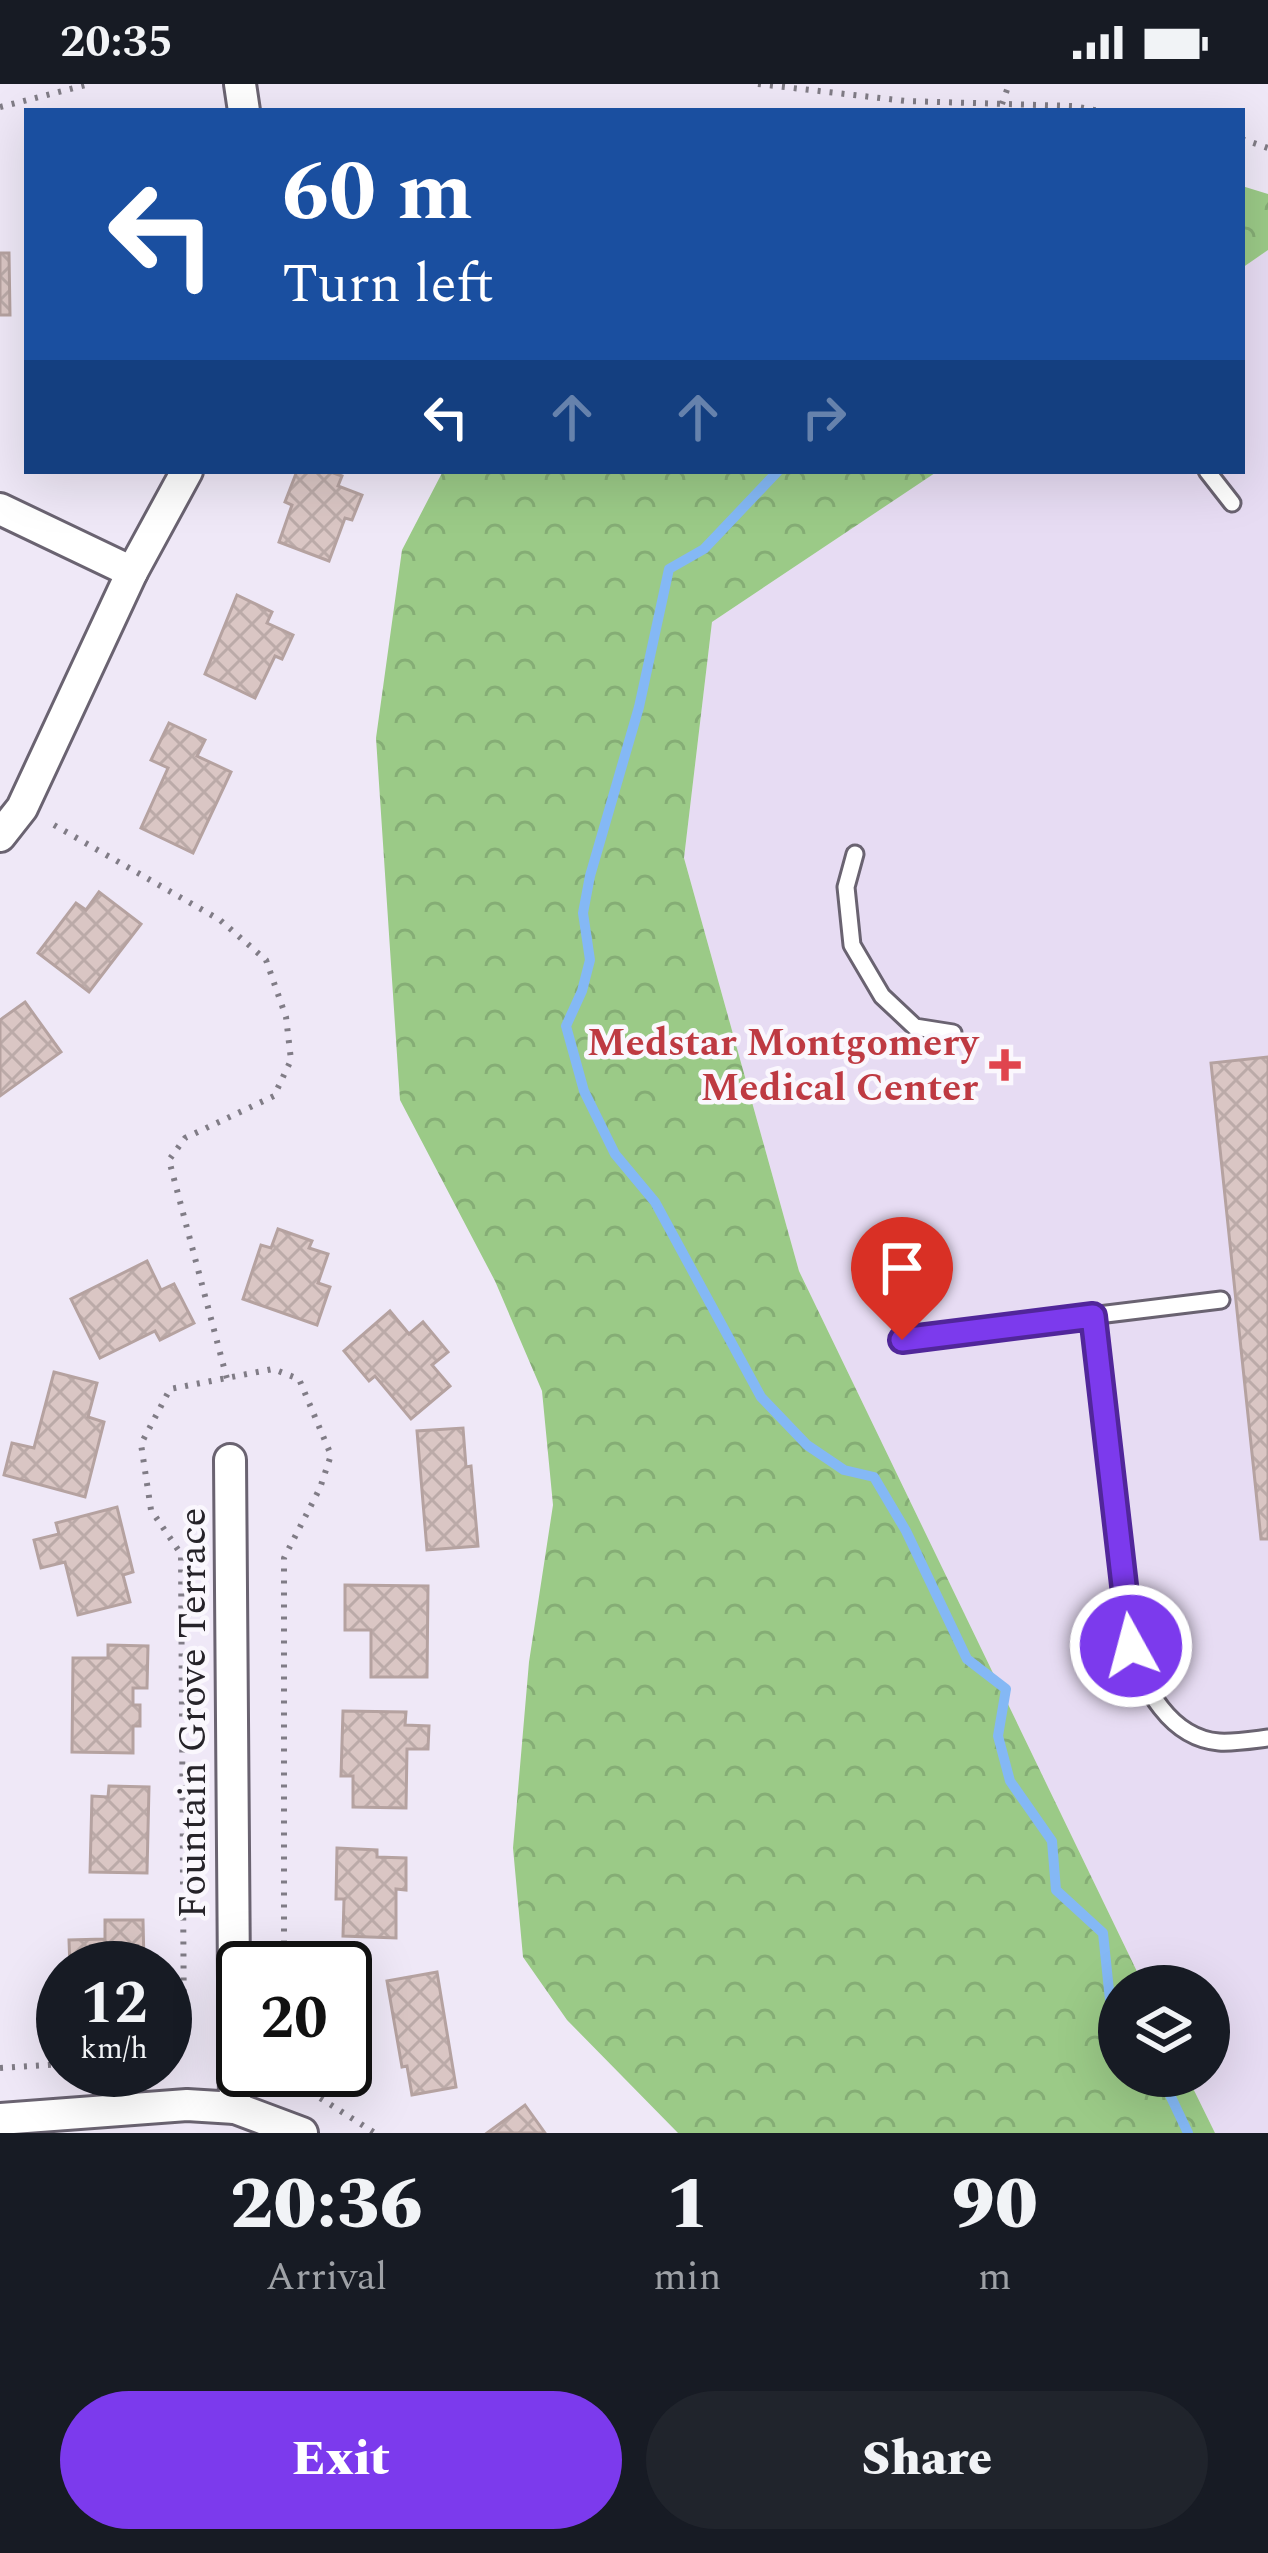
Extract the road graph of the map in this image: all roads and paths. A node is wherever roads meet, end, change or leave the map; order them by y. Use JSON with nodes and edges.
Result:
{"nodes":[{"id":1,"x":90,"y":84,"type":"edge"},
{"id":2,"x":758,"y":84,"type":"edge"},
{"id":3,"x":1009,"y":84,"type":"edge"},
{"id":4,"x":1002,"y":104,"type":"junction"},
{"id":5,"x":0,"y":107,"type":"edge"},
{"id":6,"x":1058,"y":108,"type":"edge"},
{"id":7,"x":185,"y":474,"type":"edge"},
{"id":8,"x":1209,"y":474,"type":"edge"},
{"id":9,"x":1232,"y":503,"type":"dead end"},
{"id":10,"x":0,"y":509,"type":"edge"},
{"id":11,"x":133,"y":572,"type":"junction"},
{"id":12,"x":54,"y":825,"type":"dead end"},
{"id":13,"x":0,"y":836,"type":"edge"},
{"id":14,"x":855,"y":854,"type":"dead end"},
{"id":15,"x":953,"y":1033,"type":"dead end"},
{"id":16,"x":1221,"y":1300,"type":"dead end"},
{"id":17,"x":1093,"y":1316,"type":"junction"},
{"id":18,"x":902,"y":1340,"type":"dead end"},
{"id":19,"x":227,"y":1379,"type":"dead end"},
{"id":20,"x":230,"y":1460,"type":"dead end"},
{"id":21,"x":1268,"y":1738,"type":"edge"},
{"id":22,"x":36,"y":2066,"type":"edge"},
{"id":23,"x":0,"y":2068,"type":"edge"},
{"id":24,"x":319,"y":2097,"type":"edge"},
{"id":25,"x":235,"y":2108,"type":"junction"},
{"id":26,"x":0,"y":2119,"type":"edge"},
{"id":27,"x":302,"y":2133,"type":"edge"},
{"id":28,"x":375,"y":2133,"type":"edge"}],
"edges":[{"from":1,"to":5,"type":"path"},
{"from":2,"to":4,"type":"path"},
{"from":3,"to":4,"type":"path"},
{"from":4,"to":6,"type":"path"},
{"from":7,"to":11,"type":"street"},
{"from":8,"to":9,"type":"lane"},
{"from":10,"to":11,"type":"street"},
{"from":11,"to":13,"type":"street"},
{"from":12,"to":19,"type":"path"},
{"from":14,"to":15,"type":"lane"},
{"from":16,"to":17,"type":"lane"},
{"from":17,"to":18,"type":"lane"},
{"from":17,"to":21,"type":"lane"},
{"from":20,"to":25,"type":"street","name":"Fountain Grove Terrace"},
{"from":22,"to":23,"type":"path"},
{"from":24,"to":28,"type":"path"},
{"from":25,"to":26,"type":"street"},
{"from":25,"to":27,"type":"street"}]}
